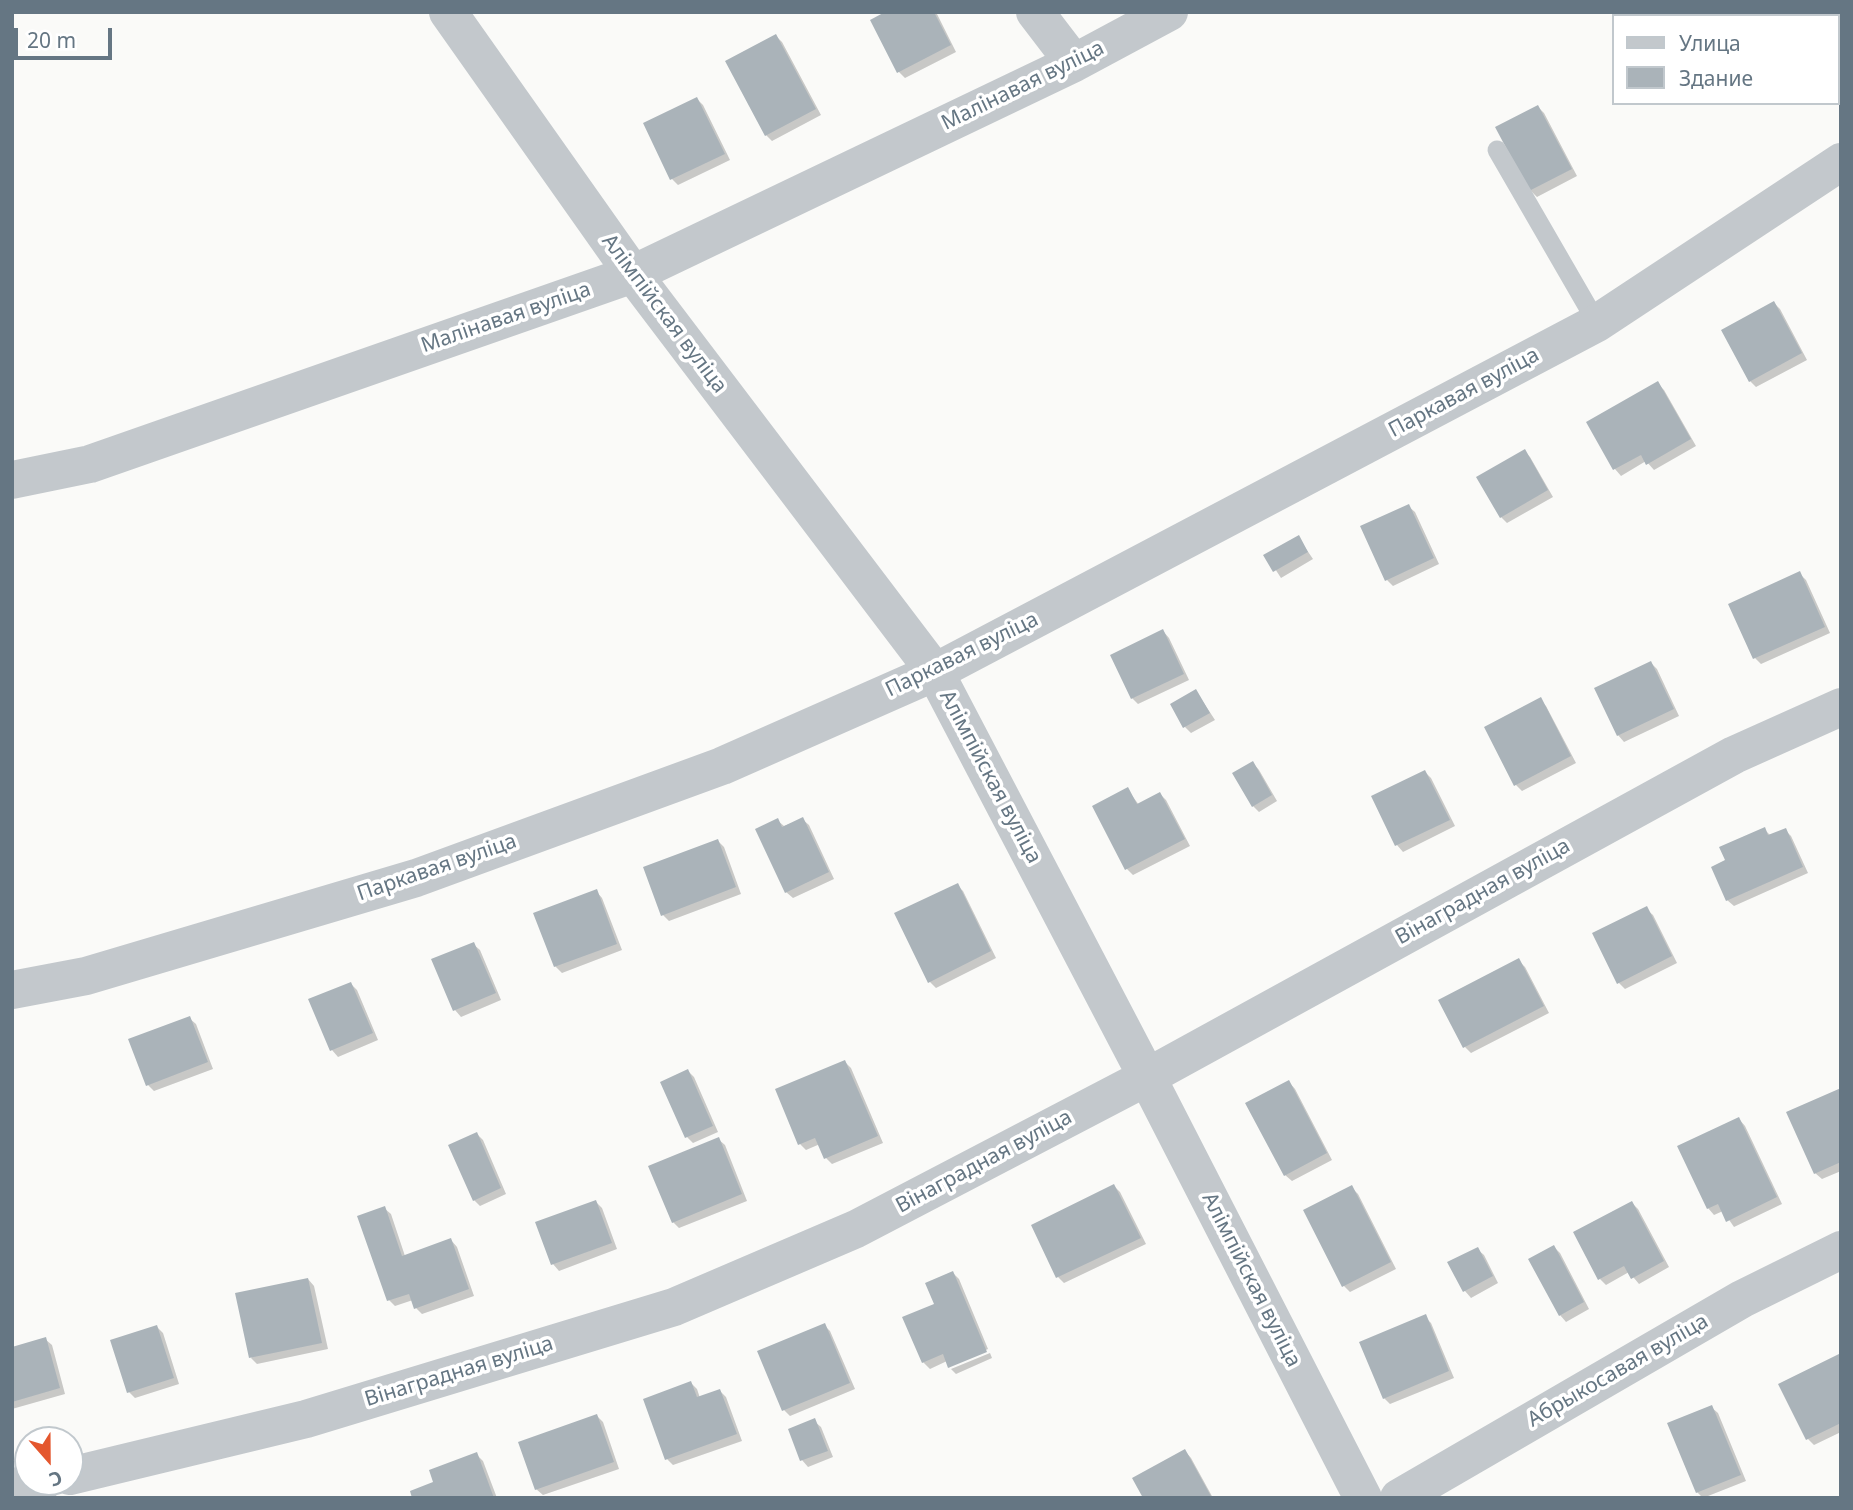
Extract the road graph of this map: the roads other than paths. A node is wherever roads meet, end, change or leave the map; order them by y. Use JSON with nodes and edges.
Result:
{"nodes":[{"id":1,"x":448,"y":12,"type":"edge"},
{"id":2,"x":1035,"y":12,"type":"edge"},
{"id":3,"x":1169,"y":12,"type":"edge"},
{"id":4,"x":1074,"y":63,"type":"junction"},
{"id":5,"x":1497,"y":150,"type":"dead end"},
{"id":6,"x":1841,"y":162,"type":"edge"},
{"id":7,"x":633,"y":274,"type":"junction"},
{"id":8,"x":1597,"y":323,"type":"junction"},
{"id":9,"x":12,"y":481,"type":"edge"},
{"id":10,"x":934,"y":672,"type":"junction"},
{"id":11,"x":1841,"y":708,"type":"edge"},
{"id":12,"x":12,"y":990,"type":"edge"},
{"id":13,"x":1147,"y":1077,"type":"junction"},
{"id":14,"x":1841,"y":1250,"type":"edge"},
{"id":15,"x":84,"y":1473,"type":"edge"},
{"id":16,"x":1363,"y":1498,"type":"edge"},
{"id":17,"x":1399,"y":1498,"type":"edge"}],
"edges":[{"from":1,"to":7,"type":"street","name":"Алімпійская вуліца"},
{"from":2,"to":4,"type":"street"},
{"from":3,"to":4,"type":"street","name":"Малінавая вуліца"},
{"from":4,"to":7,"type":"street","name":"Малінавая вуліца"},
{"from":5,"to":8,"type":"lane"},
{"from":6,"to":8,"type":"street","name":"Паркавая вуліца"},
{"from":7,"to":9,"type":"street","name":"Малінавая вуліца"},
{"from":7,"to":10,"type":"street","name":"Алімпійская вуліца"},
{"from":8,"to":10,"type":"street","name":"Паркавая вуліца"},
{"from":10,"to":12,"type":"street","name":"Паркавая вуліца"},
{"from":10,"to":13,"type":"street","name":"Алімпійская вуліца"},
{"from":11,"to":13,"type":"street","name":"Вінаградная вуліца"},
{"from":13,"to":15,"type":"street","name":"Вінаградная вуліца"},
{"from":13,"to":16,"type":"street","name":"Алімпійская вуліца"},
{"from":14,"to":17,"type":"street","name":"Абрыкосавая вуліца"}]}
